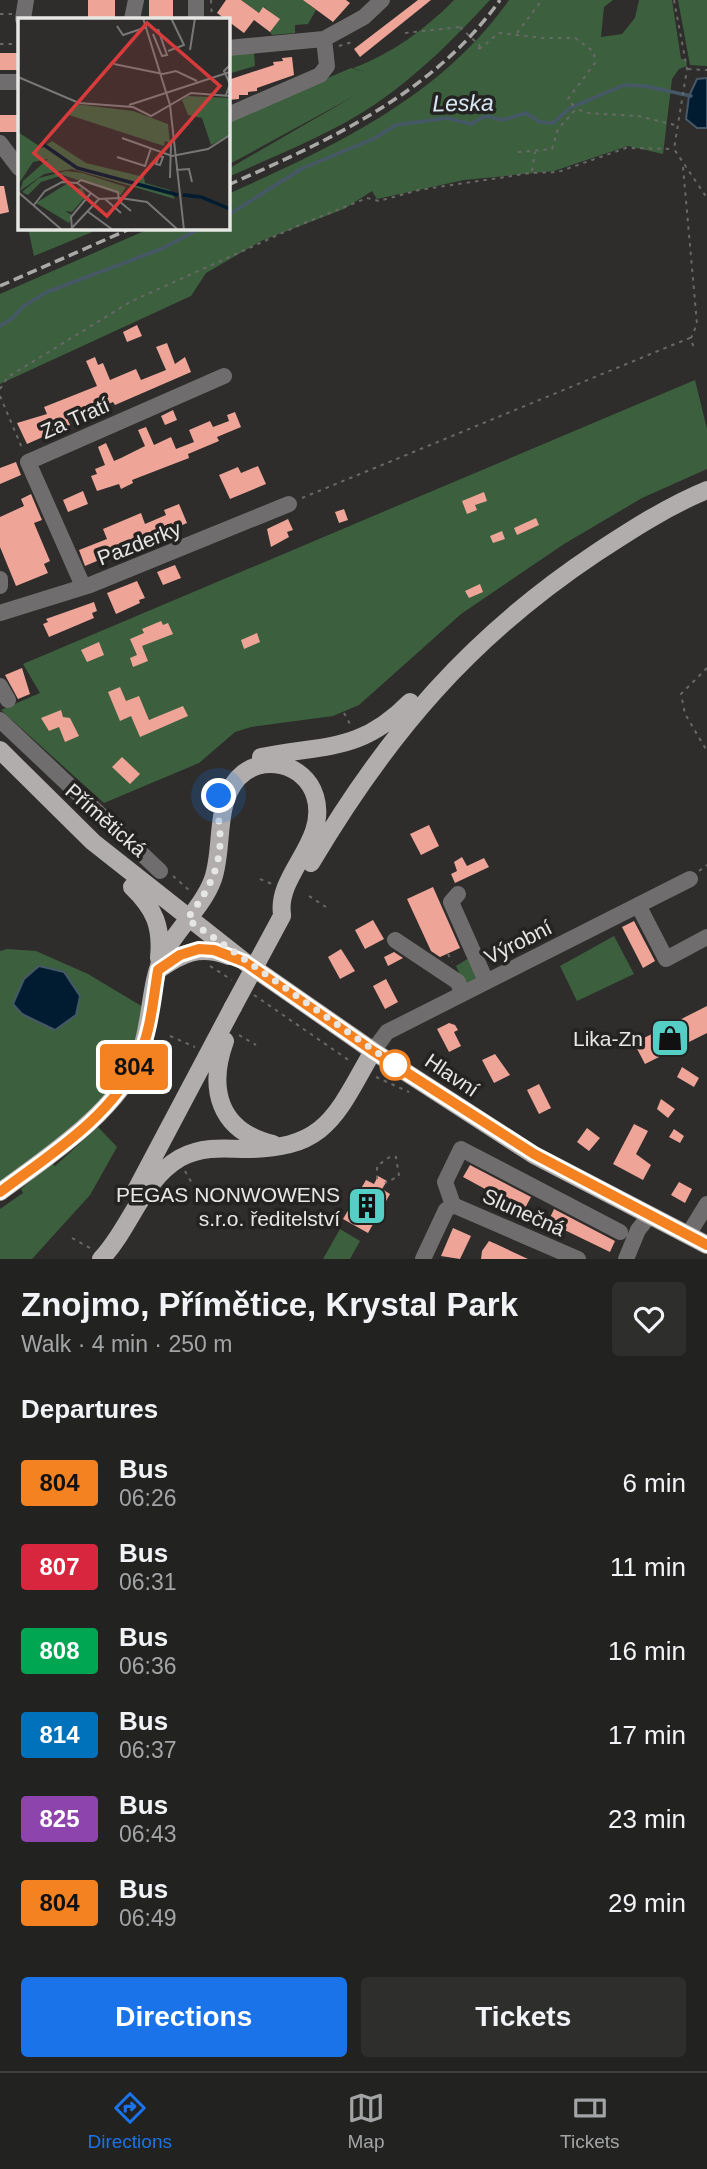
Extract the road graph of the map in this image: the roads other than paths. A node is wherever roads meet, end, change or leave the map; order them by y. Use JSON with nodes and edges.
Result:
{"nodes":[{"id":1,"x":26,"y":0,"type":"edge"},
{"id":2,"x":136,"y":0,"type":"edge"},
{"id":3,"x":196,"y":0,"type":"edge"},
{"id":4,"x":382,"y":0,"type":"edge"},
{"id":5,"x":23,"y":18,"type":"edge"},
{"id":6,"x":132,"y":18,"type":"edge"},
{"id":7,"x":196,"y":18,"type":"edge"},
{"id":8,"x":324,"y":39,"type":"junction"},
{"id":9,"x":229,"y":48,"type":"edge"},
{"id":10,"x":0,"y":82,"type":"edge"},
{"id":11,"x":18,"y":82,"type":"edge"},
{"id":12,"x":229,"y":115,"type":"edge"},
{"id":13,"x":0,"y":143,"type":"edge"},
{"id":14,"x":13,"y":163,"type":"edge"},
{"id":15,"x":224,"y":376,"type":"dead end"},
{"id":16,"x":707,"y":490,"type":"edge"},
{"id":17,"x":289,"y":504,"type":"road end"},
{"id":18,"x":0,"y":579,"type":"edge"},
{"id":19,"x":0,"y":586,"type":"edge"},
{"id":20,"x":83,"y":586,"type":"junction"},
{"id":21,"x":0,"y":613,"type":"edge"},
{"id":22,"x":500,"y":625,"type":"junction"},
{"id":23,"x":0,"y":720,"type":"edge"},
{"id":24,"x":0,"y":750,"type":"edge"},
{"id":25,"x":220,"y":830,"type":"junction"},
{"id":26,"x":93,"y":842,"type":"junction"},
{"id":27,"x":158,"y":868,"type":"road end"},
{"id":28,"x":690,"y":879,"type":"dead end"},
{"id":29,"x":458,"y":894,"type":"dead end"},
{"id":30,"x":638,"y":905,"type":"junction"},
{"id":31,"x":282,"y":915,"type":"junction"},
{"id":32,"x":187,"y":919,"type":"junction"},
{"id":33,"x":707,"y":936,"type":"edge"},
{"id":34,"x":395,"y":940,"type":"dead end"},
{"id":35,"x":245,"y":962,"type":"junction"},
{"id":36,"x":158,"y":970,"type":"junction"},
{"id":37,"x":486,"y":981,"type":"junction"},
{"id":38,"x":462,"y":994,"type":"junction"},
{"id":39,"x":233,"y":1007,"type":"junction"},
{"id":40,"x":373,"y":1051,"type":"junction"},
{"id":41,"x":280,"y":1145,"type":"junction"},
{"id":42,"x":0,"y":1192,"type":"edge"},
{"id":43,"x":707,"y":1204,"type":"edge"},
{"id":44,"x":453,"y":1205,"type":"junction"},
{"id":45,"x":650,"y":1215,"type":"junction"},
{"id":46,"x":620,"y":1232,"type":"dead end"},
{"id":47,"x":688,"y":1235,"type":"junction"},
{"id":48,"x":707,"y":1245,"type":"edge"},
{"id":49,"x":96,"y":1255,"type":"edge"},
{"id":50,"x":423,"y":1259,"type":"edge"},
{"id":51,"x":578,"y":1259,"type":"edge"},
{"id":52,"x":626,"y":1259,"type":"edge"}],
"edges":[{"from":1,"to":5,"type":"street"},
{"from":2,"to":6,"type":"street"},
{"from":3,"to":7,"type":"street"},
{"from":4,"to":8,"type":"street"},
{"from":8,"to":9,"type":"street"},
{"from":8,"to":12,"type":"street"},
{"from":10,"to":11,"type":"street"},
{"from":13,"to":14,"type":"street"},
{"from":15,"to":20,"type":"street","name":"Za Tratí"},
{"from":16,"to":22,"type":"main road"},
{"from":17,"to":20,"type":"street","name":"Pazderky"},
{"from":18,"to":19,"type":"street"},
{"from":20,"to":21,"type":"street","name":"Pazderky"},
{"from":22,"to":25,"type":"main road"},
{"from":22,"to":31,"type":"main road"},
{"from":23,"to":27,"type":"street"},
{"from":24,"to":26,"type":"main road","name":"Přímětická"},
{"from":25,"to":31,"type":"main road"},
{"from":25,"to":32,"type":"main road"},
{"from":26,"to":32,"type":"main road","name":"Přímětická"},
{"from":26,"to":36,"type":"main road"},
{"from":28,"to":30,"type":"street","name":"Výrobní"},
{"from":29,"to":37,"type":"street"},
{"from":30,"to":33,"type":"street"},
{"from":30,"to":37,"type":"street","name":"Výrobní"},
{"from":31,"to":39,"type":"main road","bridge":true},
{"from":32,"to":35,"type":"main road","name":"Hlavní"},
{"from":32,"to":36,"type":"main road"},
{"from":34,"to":38,"type":"street"},
{"from":35,"to":36,"type":"main road"},
{"from":35,"to":40,"type":"main road","name":"Hlavní"},
{"from":36,"to":42,"type":"main road"},
{"from":37,"to":38,"type":"street","name":"Výrobní"},
{"from":38,"to":40,"type":"street","name":"Výrobní"},
{"from":39,"to":41,"type":"main road"},
{"from":39,"to":49,"type":"main road"},
{"from":40,"to":41,"type":"main road"},
{"from":40,"to":45,"type":"main road","name":"Hlavní"},
{"from":41,"to":49,"type":"main road"},
{"from":43,"to":47,"type":"street"},
{"from":44,"to":46,"type":"street","name":"Slunečná"},
{"from":44,"to":50,"type":"street","name":"Slunečná"},
{"from":44,"to":51,"type":"street","name":"Slunečná"},
{"from":45,"to":47,"type":"main road","name":"Hlavní"},
{"from":45,"to":52,"type":"street"},
{"from":47,"to":48,"type":"main road","name":"Hlavní"}]}
